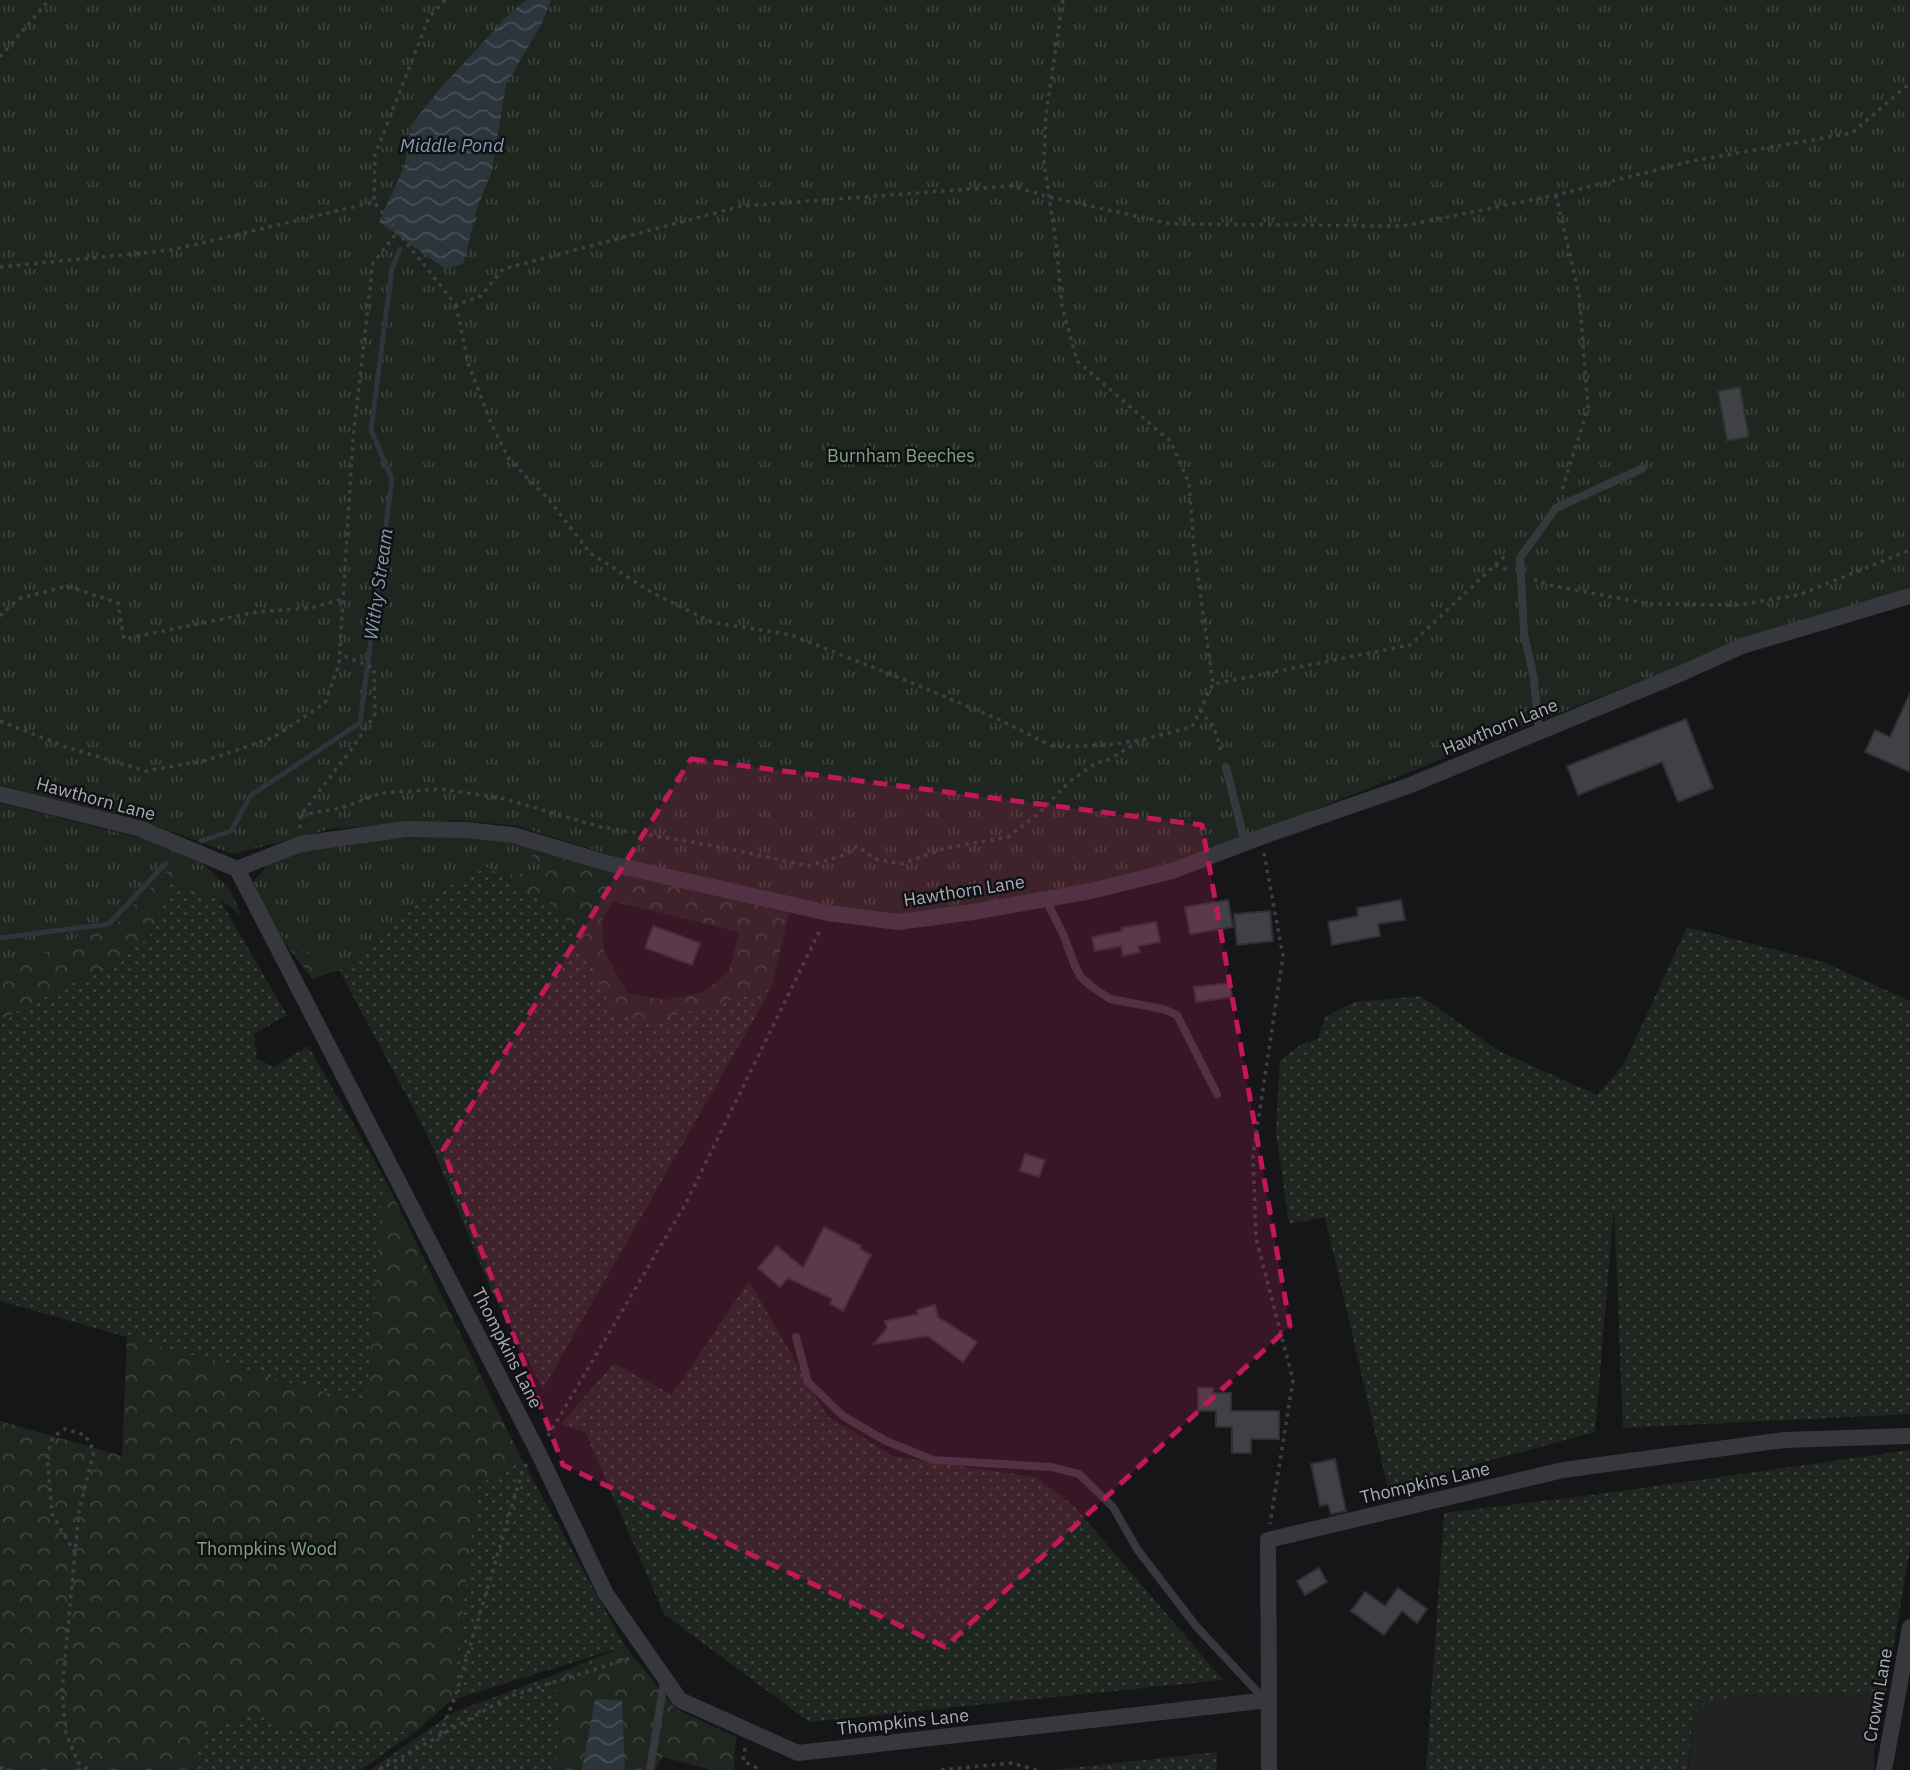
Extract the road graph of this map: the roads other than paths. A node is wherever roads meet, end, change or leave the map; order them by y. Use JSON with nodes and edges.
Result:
{"nodes":[{"id":1,"x":1643,"y":468,"type":"dead end"},
{"id":2,"x":1910,"y":596,"type":"edge"},
{"id":3,"x":1539,"y":731,"type":"junction"},
{"id":4,"x":1226,"y":767,"type":"road end"},
{"id":5,"x":0,"y":794,"type":"edge"},
{"id":6,"x":1245,"y":843,"type":"junction"},
{"id":7,"x":237,"y":869,"type":"junction"},
{"id":8,"x":1045,"y":898,"type":"junction"},
{"id":9,"x":1217,"y":1094,"type":"dead end"},
{"id":10,"x":796,"y":1336,"type":"dead end"},
{"id":11,"x":1910,"y":1436,"type":"edge"},
{"id":12,"x":1910,"y":1627,"type":"edge"},
{"id":13,"x":665,"y":1678,"type":"junction"},
{"id":14,"x":1267,"y":1700,"type":"junction"},
{"id":15,"x":650,"y":1770,"type":"edge"},
{"id":16,"x":1269,"y":1770,"type":"edge"},
{"id":17,"x":1884,"y":1770,"type":"edge"}],
"edges":[{"from":1,"to":3,"type":"lane"},
{"from":2,"to":3,"type":"street","name":"Hawthorn Lane"},
{"from":3,"to":6,"type":"street","name":"Hawthorn Lane"},
{"from":4,"to":6,"type":"lane"},
{"from":5,"to":7,"type":"street","name":"Hawthorn Lane"},
{"from":6,"to":8,"type":"street","name":"Hawthorn Lane"},
{"from":7,"to":8,"type":"street","name":"Hawthorn Lane"},
{"from":7,"to":13,"type":"street","name":"Thompkins Lane"},
{"from":8,"to":9,"type":"lane"},
{"from":10,"to":14,"type":"lane"},
{"from":11,"to":14,"type":"street","name":"Thompkins Lane"},
{"from":12,"to":17,"type":"street","name":"Crown Lane"},
{"from":13,"to":14,"type":"street","name":"Thompkins Lane"},
{"from":13,"to":15,"type":"lane"},
{"from":14,"to":16,"type":"street"}]}
